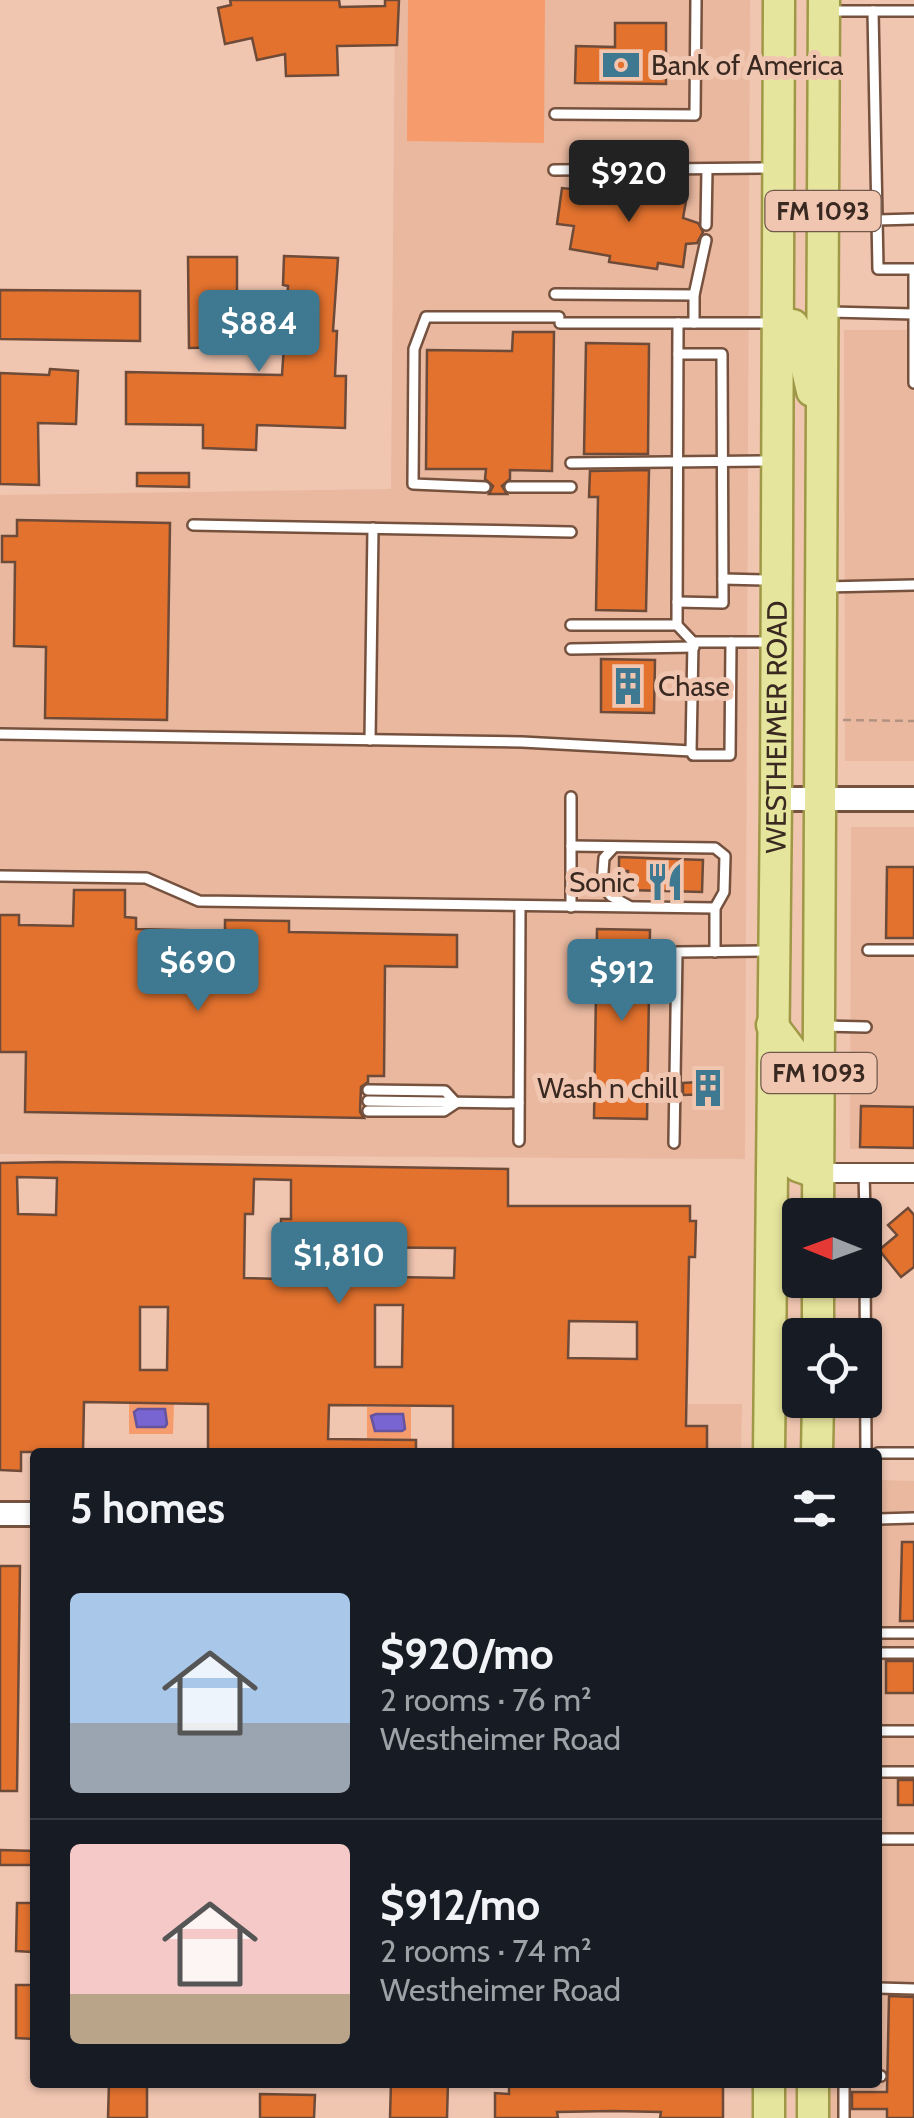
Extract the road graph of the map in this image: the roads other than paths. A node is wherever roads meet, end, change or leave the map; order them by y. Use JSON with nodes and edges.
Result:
{"nodes":[{"id":1,"x":696,"y":0,"type":"edge"},
{"id":2,"x":779,"y":0,"type":"edge"},
{"id":3,"x":824,"y":6,"type":"edge"},
{"id":4,"x":872,"y":11,"type":"junction"},
{"id":5,"x":914,"y":11,"type":"edge"},
{"id":6,"x":554,"y":114,"type":"dead end"},
{"id":7,"x":778,"y":168,"type":"junction"},
{"id":8,"x":707,"y":169,"type":"junction"},
{"id":9,"x":554,"y":170,"type":"dead end"},
{"id":10,"x":778,"y":214,"type":"junction"},
{"id":11,"x":914,"y":219,"type":"edge"},
{"id":12,"x":877,"y":220,"type":"junction"},
{"id":13,"x":706,"y":225,"type":"dead end"},
{"id":14,"x":706,"y":240,"type":"dead end"},
{"id":15,"x":914,"y":269,"type":"edge"},
{"id":16,"x":555,"y":294,"type":"dead end"},
{"id":17,"x":694,"y":295,"type":"junction"},
{"id":18,"x":822,"y":311,"type":"junction"},
{"id":19,"x":914,"y":314,"type":"edge"},
{"id":20,"x":678,"y":323,"type":"junction"},
{"id":21,"x":694,"y":323,"type":"junction"},
{"id":22,"x":778,"y":323,"type":"junction"},
{"id":23,"x":914,"y":345,"type":"edge"},
{"id":24,"x":678,"y":354,"type":"junction"},
{"id":25,"x":914,"y":383,"type":"edge"},
{"id":26,"x":822,"y":422,"type":"junction"},
{"id":27,"x":723,"y":461,"type":"junction"},
{"id":28,"x":778,"y":461,"type":"junction"},
{"id":29,"x":678,"y":462,"type":"junction"},
{"id":30,"x":571,"y":463,"type":"dead end"},
{"id":31,"x":485,"y":487,"type":"dead end"},
{"id":32,"x":510,"y":487,"type":"dead end"},
{"id":33,"x":571,"y":487,"type":"dead end"},
{"id":34,"x":193,"y":525,"type":"dead end"},
{"id":35,"x":373,"y":528,"type":"junction"},
{"id":36,"x":571,"y":532,"type":"dead end"},
{"id":37,"x":723,"y":579,"type":"junction"},
{"id":38,"x":777,"y":580,"type":"junction"},
{"id":39,"x":914,"y":585,"type":"edge"},
{"id":40,"x":822,"y":587,"type":"junction"},
{"id":41,"x":678,"y":602,"type":"junction"},
{"id":42,"x":677,"y":624,"type":"junction"},
{"id":43,"x":571,"y":625,"type":"dead end"},
{"id":44,"x":731,"y":642,"type":"junction"},
{"id":45,"x":776,"y":642,"type":"junction"},
{"id":46,"x":694,"y":644,"type":"junction"},
{"id":47,"x":571,"y":649,"type":"dead end"},
{"id":48,"x":0,"y":734,"type":"edge"},
{"id":49,"x":370,"y":740,"type":"junction"},
{"id":50,"x":691,"y":751,"type":"junction"},
{"id":51,"x":572,"y":798,"type":"dead end"},
{"id":52,"x":776,"y":799,"type":"junction"},
{"id":53,"x":822,"y":799,"type":"junction"},
{"id":54,"x":914,"y":799,"type":"edge"},
{"id":55,"x":572,"y":846,"type":"junction"},
{"id":56,"x":614,"y":847,"type":"junction"},
{"id":57,"x":0,"y":876,"type":"edge"},
{"id":58,"x":520,"y":906,"type":"junction"},
{"id":59,"x":570,"y":907,"type":"junction"},
{"id":60,"x":631,"y":908,"type":"junction"},
{"id":61,"x":716,"y":908,"type":"junction"},
{"id":62,"x":868,"y":950,"type":"dead end"},
{"id":63,"x":914,"y":950,"type":"edge"},
{"id":64,"x":774,"y":951,"type":"junction"},
{"id":65,"x":715,"y":952,"type":"junction"},
{"id":66,"x":772,"y":1025,"type":"junction"},
{"id":67,"x":820,"y":1026,"type":"junction"},
{"id":68,"x":866,"y":1026,"type":"dead end"},
{"id":69,"x":368,"y":1101,"type":"dead end"},
{"id":70,"x":519,"y":1104,"type":"junction"},
{"id":71,"x":518,"y":1141,"type":"dead end"},
{"id":72,"x":674,"y":1143,"type":"dead end"},
{"id":73,"x":864,"y":1173,"type":"junction"},
{"id":74,"x":914,"y":1173,"type":"edge"},
{"id":75,"x":818,"y":1174,"type":"junction"},
{"id":76,"x":818,"y":1198,"type":"edge"},
{"id":77,"x":865,"y":1198,"type":"edge"},
{"id":78,"x":865,"y":1298,"type":"edge"},
{"id":79,"x":818,"y":1418,"type":"edge"},
{"id":80,"x":768,"y":1448,"type":"edge"},
{"id":81,"x":818,"y":1448,"type":"edge"},
{"id":82,"x":866,"y":1448,"type":"edge"},
{"id":83,"x":882,"y":1453,"type":"edge"},
{"id":84,"x":914,"y":1453,"type":"edge"},
{"id":85,"x":0,"y":1514,"type":"edge"},
{"id":86,"x":30,"y":1514,"type":"edge"},
{"id":87,"x":914,"y":1518,"type":"edge"},
{"id":88,"x":882,"y":1519,"type":"edge"},
{"id":89,"x":882,"y":1633,"type":"edge"},
{"id":90,"x":914,"y":1633,"type":"edge"},
{"id":91,"x":882,"y":1652,"type":"edge"},
{"id":92,"x":914,"y":1654,"type":"edge"},
{"id":93,"x":882,"y":1731,"type":"edge"},
{"id":94,"x":914,"y":1731,"type":"edge"},
{"id":95,"x":882,"y":1769,"type":"edge"},
{"id":96,"x":914,"y":1769,"type":"edge"},
{"id":97,"x":882,"y":1839,"type":"edge"},
{"id":98,"x":914,"y":1839,"type":"edge"},
{"id":99,"x":882,"y":1988,"type":"edge"},
{"id":100,"x":914,"y":1989,"type":"edge"},
{"id":101,"x":769,"y":2088,"type":"edge"},
{"id":102,"x":813,"y":2088,"type":"edge"},
{"id":103,"x":844,"y":2088,"type":"edge"},
{"id":104,"x":768,"y":2118,"type":"edge"},
{"id":105,"x":813,"y":2118,"type":"edge"},
{"id":106,"x":844,"y":2118,"type":"edge"}],
"edges":[{"from":1,"to":6,"type":"lane"},
{"from":2,"to":7,"type":"main road","name":"WESTHEIMER ROAD","number":"FM 1093"},
{"from":3,"to":4,"type":"lane"},
{"from":3,"to":18,"type":"main road","name":"WESTHEIMER ROAD","number":"FM 1093"},
{"from":4,"to":5,"type":"lane"},
{"from":4,"to":12,"type":"lane"},
{"from":7,"to":8,"type":"lane"},
{"from":7,"to":10,"type":"main road","name":"WESTHEIMER ROAD","number":"FM 1093"},
{"from":8,"to":9,"type":"lane"},
{"from":8,"to":13,"type":"lane"},
{"from":10,"to":18,"type":"main road"},
{"from":10,"to":22,"type":"main road","name":"WESTHEIMER ROAD","number":"FM 1093"},
{"from":11,"to":12,"type":"lane"},
{"from":12,"to":15,"type":"lane"},
{"from":14,"to":17,"type":"lane"},
{"from":15,"to":19,"type":"lane"},
{"from":16,"to":17,"type":"lane"},
{"from":17,"to":21,"type":"lane"},
{"from":18,"to":19,"type":"lane"},
{"from":18,"to":26,"type":"main road","name":"WESTHEIMER ROAD","number":"FM 1093"},
{"from":19,"to":23,"type":"lane"},
{"from":20,"to":21,"type":"lane"},
{"from":20,"to":24,"type":"lane"},
{"from":20,"to":31,"type":"lane"},
{"from":21,"to":22,"type":"lane"},
{"from":22,"to":26,"type":"main road"},
{"from":22,"to":28,"type":"main road","name":"WESTHEIMER ROAD","number":"FM 1093"},
{"from":23,"to":25,"type":"lane"},
{"from":24,"to":27,"type":"lane"},
{"from":24,"to":29,"type":"lane"},
{"from":26,"to":40,"type":"main road","name":"WESTHEIMER ROAD","number":"FM 1093"},
{"from":27,"to":28,"type":"lane"},
{"from":27,"to":29,"type":"lane"},
{"from":27,"to":37,"type":"lane"},
{"from":28,"to":38,"type":"main road","name":"WESTHEIMER ROAD","number":"FM 1093"},
{"from":29,"to":30,"type":"lane"},
{"from":29,"to":41,"type":"lane"},
{"from":32,"to":33,"type":"lane"},
{"from":34,"to":35,"type":"lane"},
{"from":35,"to":36,"type":"lane"},
{"from":35,"to":49,"type":"lane"},
{"from":37,"to":38,"type":"lane"},
{"from":37,"to":41,"type":"lane"},
{"from":38,"to":45,"type":"main road","name":"WESTHEIMER ROAD","number":"FM 1093"},
{"from":39,"to":40,"type":"lane"},
{"from":40,"to":53,"type":"main road","name":"WESTHEIMER ROAD","number":"FM 1093"},
{"from":41,"to":42,"type":"lane"},
{"from":42,"to":43,"type":"lane"},
{"from":42,"to":46,"type":"lane"},
{"from":44,"to":45,"type":"lane"},
{"from":44,"to":46,"type":"lane"},
{"from":44,"to":50,"type":"lane"},
{"from":45,"to":52,"type":"main road","name":"WESTHEIMER ROAD","number":"FM 1093"},
{"from":46,"to":47,"type":"lane"},
{"from":46,"to":50,"type":"lane"},
{"from":48,"to":49,"type":"lane"},
{"from":49,"to":50,"type":"lane"},
{"from":51,"to":55,"type":"lane"},
{"from":52,"to":53,"type":"street"},
{"from":52,"to":64,"type":"main road","name":"WESTHEIMER ROAD","number":"FM 1093"},
{"from":53,"to":54,"type":"street"},
{"from":53,"to":67,"type":"main road","name":"WESTHEIMER ROAD","number":"FM 1093"},
{"from":55,"to":56,"type":"lane"},
{"from":55,"to":59,"type":"lane"},
{"from":56,"to":60,"type":"lane"},
{"from":56,"to":61,"type":"lane"},
{"from":57,"to":58,"type":"lane"},
{"from":58,"to":59,"type":"lane"},
{"from":58,"to":70,"type":"lane"},
{"from":59,"to":60,"type":"lane"},
{"from":60,"to":61,"type":"lane"},
{"from":61,"to":65,"type":"lane"},
{"from":62,"to":63,"type":"lane"},
{"from":64,"to":65,"type":"lane"},
{"from":64,"to":66,"type":"main road","name":"WESTHEIMER ROAD","number":"FM 1093"},
{"from":65,"to":72,"type":"lane"},
{"from":66,"to":75,"type":"main road"},
{"from":66,"to":80,"type":"main road","name":"WESTHEIMER ROAD","number":"FM 1093"},
{"from":67,"to":68,"type":"lane"},
{"from":67,"to":75,"type":"main road","name":"WESTHEIMER ROAD","number":"FM 1093"},
{"from":69,"to":70,"type":"lane"},
{"from":70,"to":71,"type":"lane"},
{"from":73,"to":74,"type":"street"},
{"from":73,"to":75,"type":"street"},
{"from":73,"to":77,"type":"lane"},
{"from":75,"to":76,"type":"main road","name":"WESTHEIMER ROAD","number":"FM 1093"},
{"from":78,"to":82,"type":"lane"},
{"from":79,"to":81,"type":"main road"},
{"from":83,"to":84,"type":"lane"},
{"from":85,"to":86,"type":"street"},
{"from":87,"to":88,"type":"lane"},
{"from":89,"to":90,"type":"lane"},
{"from":91,"to":92,"type":"lane"},
{"from":93,"to":94,"type":"lane"},
{"from":95,"to":96,"type":"lane"},
{"from":97,"to":98,"type":"lane"},
{"from":99,"to":100,"type":"lane"},
{"from":101,"to":104,"type":"main road"},
{"from":102,"to":105,"type":"main road"},
{"from":103,"to":106,"type":"lane"}]}
